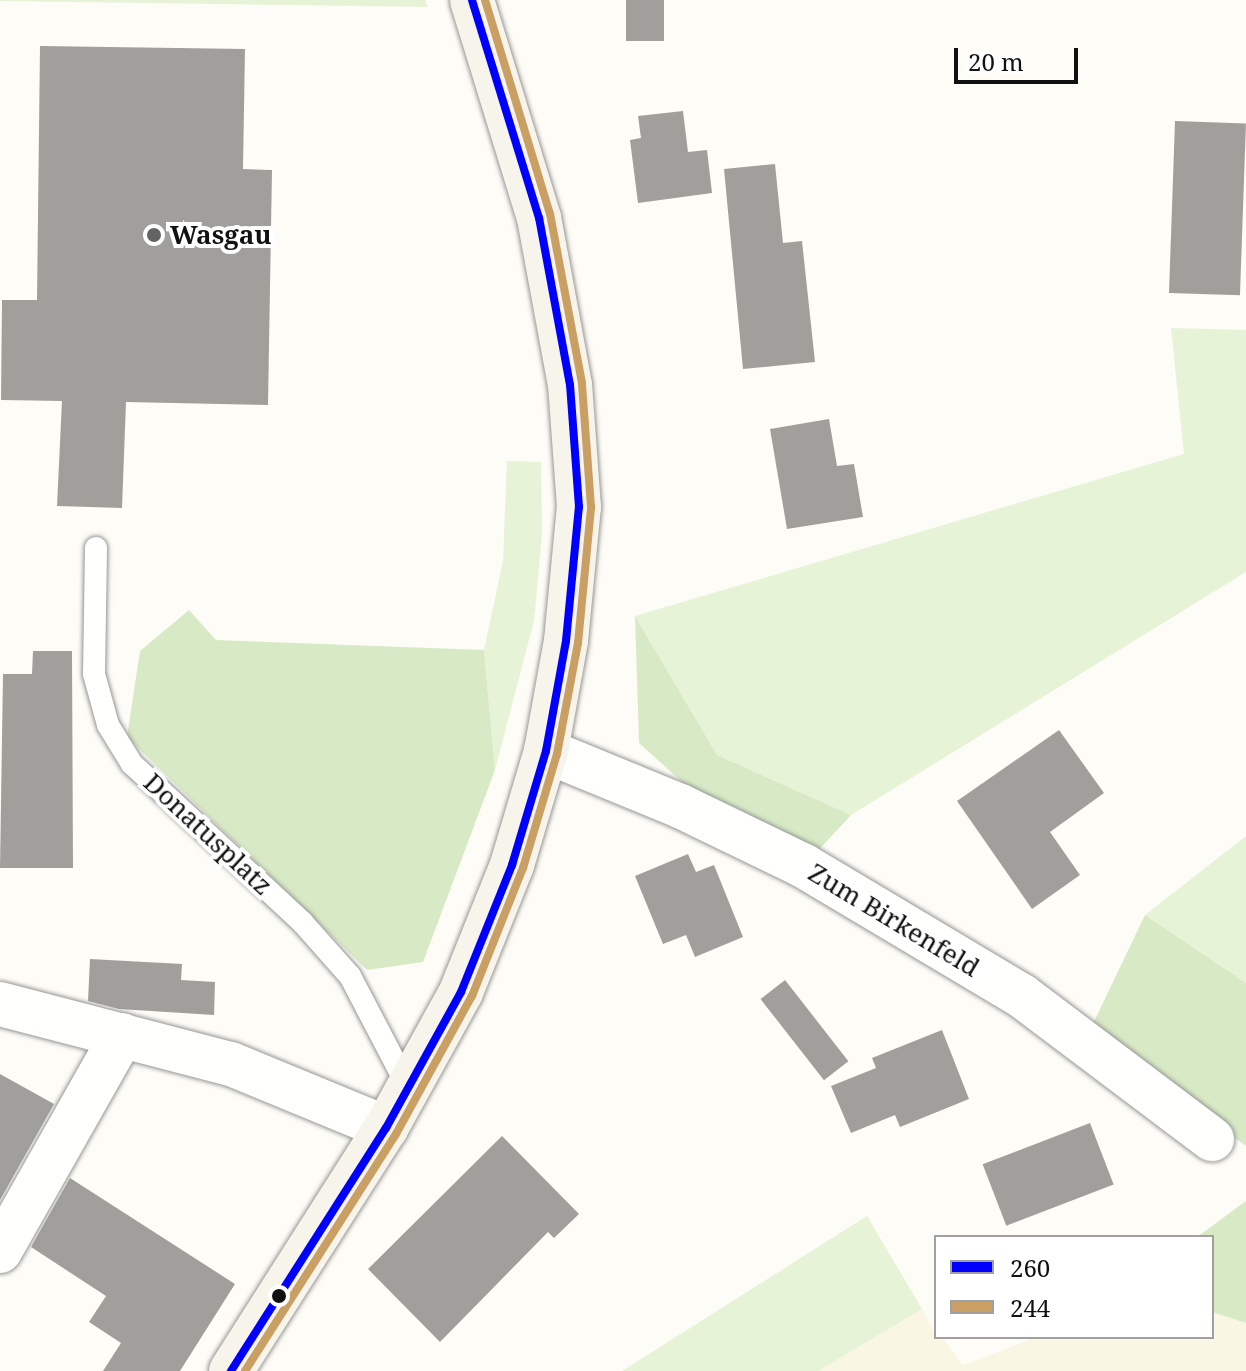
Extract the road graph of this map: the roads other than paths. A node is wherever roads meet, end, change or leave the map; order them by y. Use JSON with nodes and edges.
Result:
{"nodes":[{"id":1,"x":472,"y":0,"type":"edge"},
{"id":2,"x":96,"y":548,"type":"dead end"},
{"id":3,"x":546,"y":751,"type":"junction"},
{"id":4,"x":0,"y":1004,"type":"edge"},
{"id":5,"x":122,"y":1035,"type":"junction"},
{"id":6,"x":409,"y":1089,"type":"junction"},
{"id":7,"x":386,"y":1128,"type":"junction"},
{"id":8,"x":1212,"y":1139,"type":"dead end"},
{"id":9,"x":0,"y":1251,"type":"edge"},
{"id":10,"x":231,"y":1371,"type":"edge"}],
"edges":[{"from":1,"to":3,"type":"main road"},
{"from":2,"to":6,"type":"lane","name":"Donatusplatz"},
{"from":3,"to":6,"type":"main road"},
{"from":3,"to":8,"type":"street","name":"Zum Birkenfeld"},
{"from":4,"to":5,"type":"street"},
{"from":5,"to":7,"type":"street"},
{"from":5,"to":9,"type":"street"},
{"from":6,"to":7,"type":"main road"},
{"from":7,"to":10,"type":"main road"}]}
